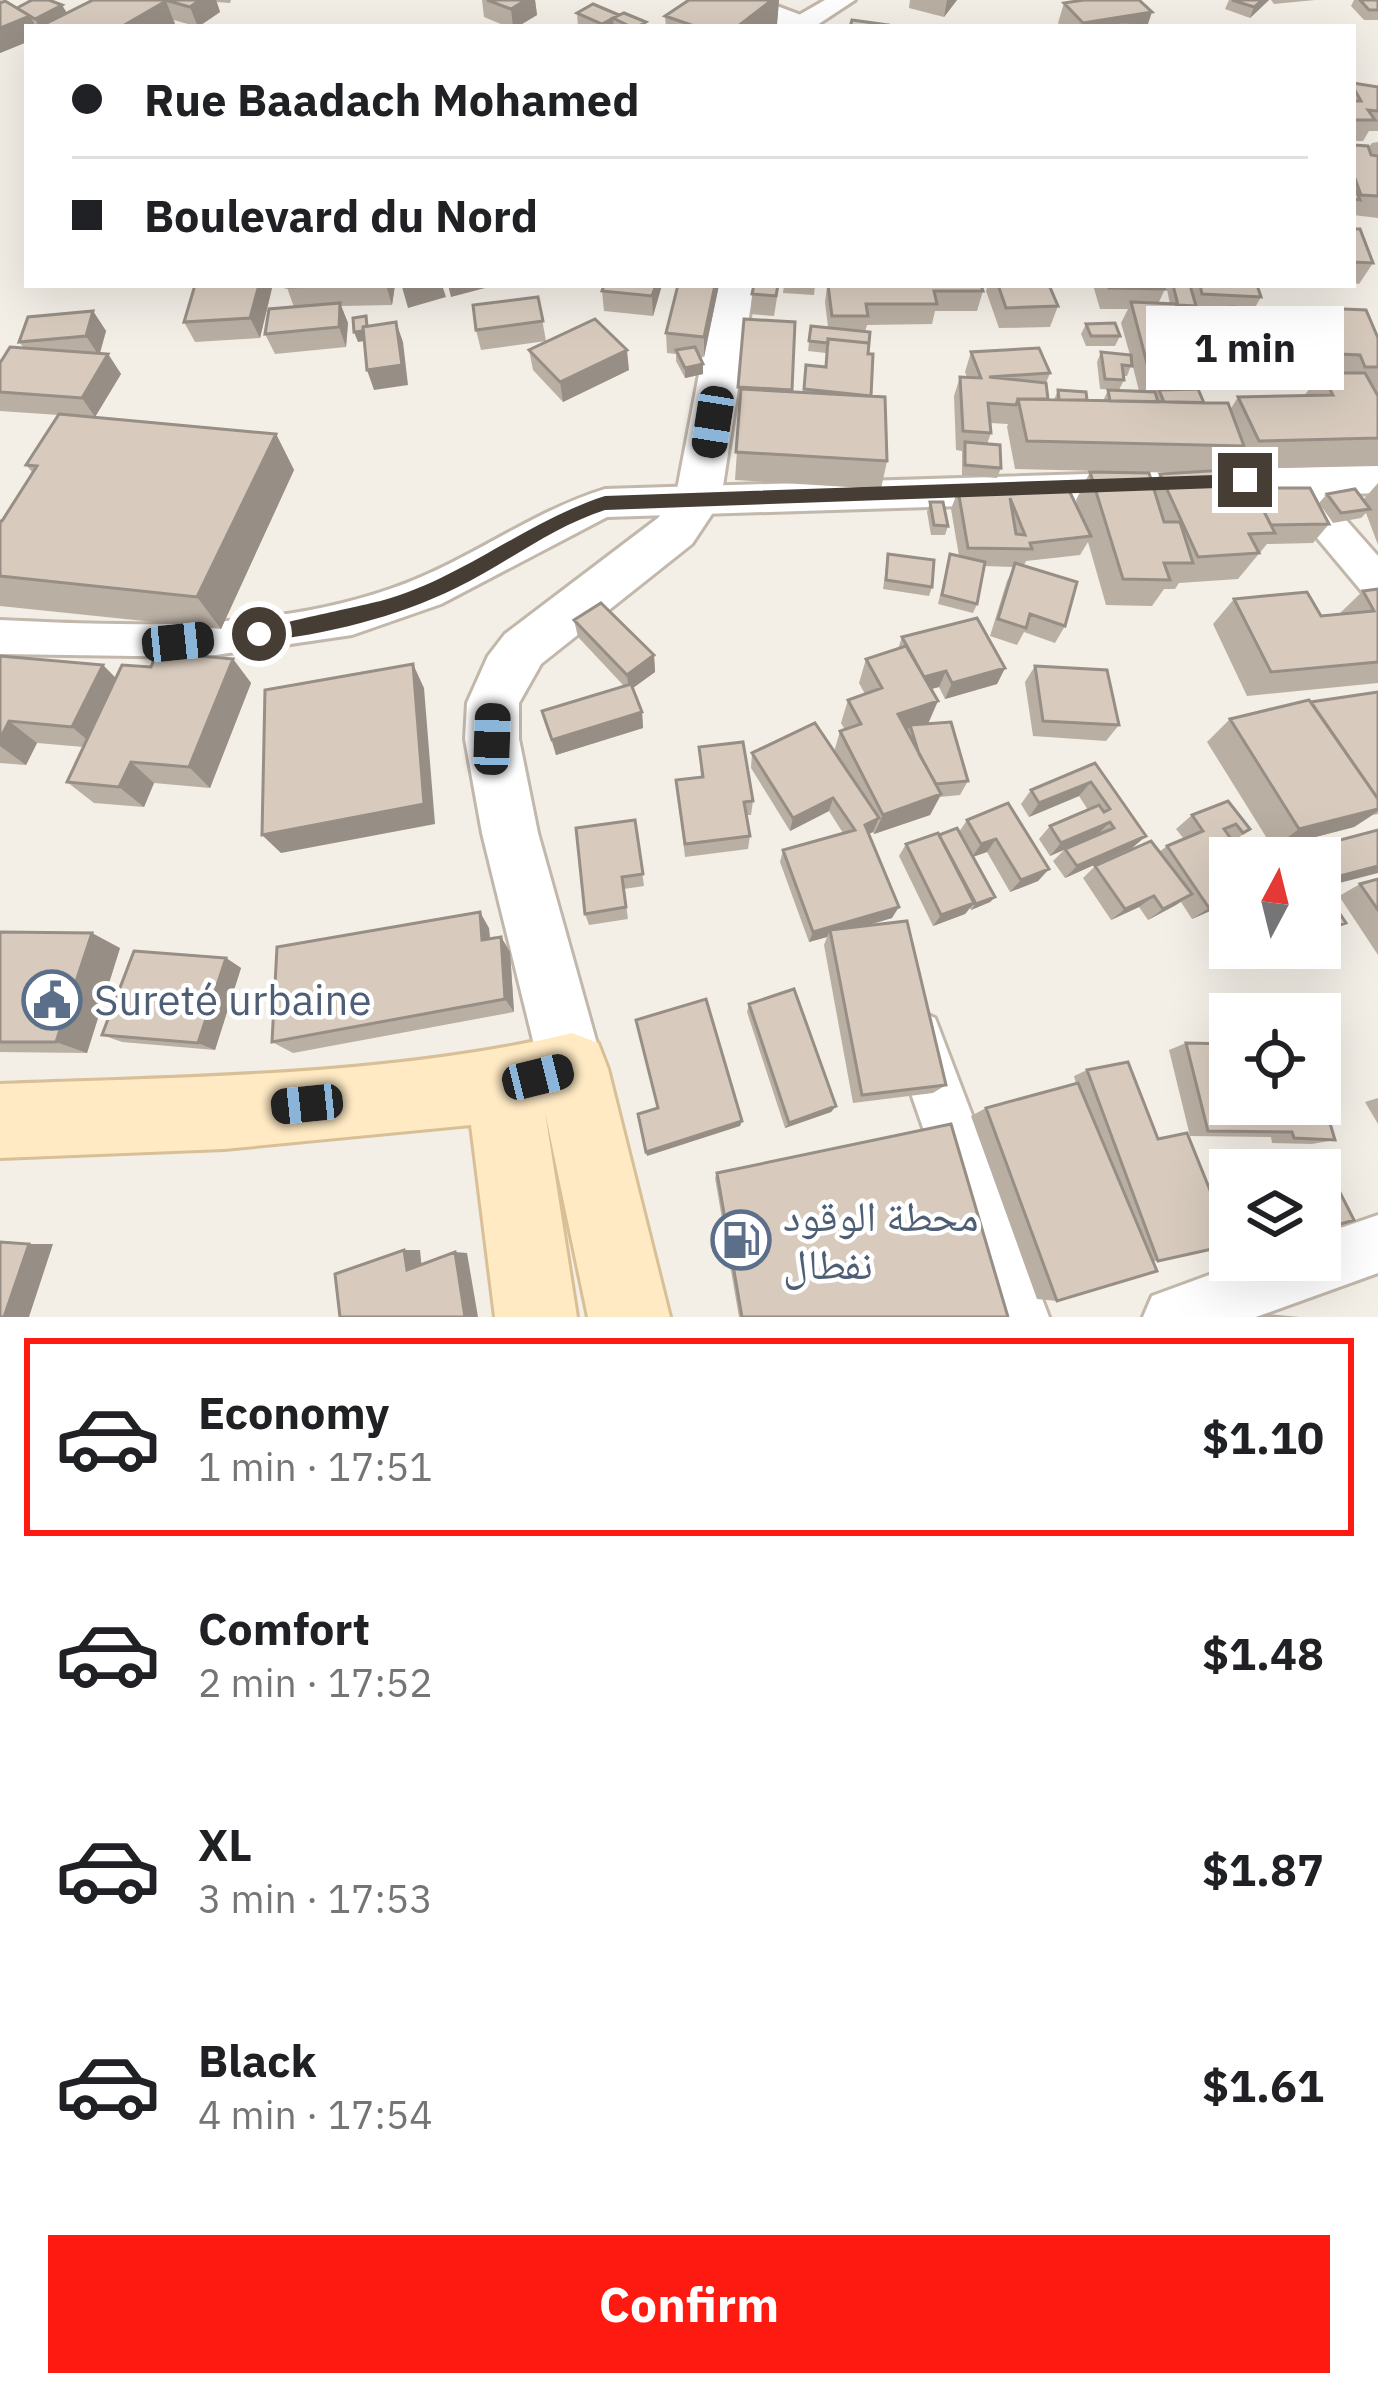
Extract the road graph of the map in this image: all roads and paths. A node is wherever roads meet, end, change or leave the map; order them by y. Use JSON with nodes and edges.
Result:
{"nodes":[{"id":1,"x":734,"y":0,"type":"edge"},
{"id":2,"x":843,"y":0,"type":"edge"},
{"id":3,"x":798,"y":24,"type":"edge"},
{"id":4,"x":806,"y":24,"type":"edge"},
{"id":5,"x":735,"y":288,"type":"edge"},
{"id":6,"x":1288,"y":478,"type":"junction"},
{"id":7,"x":1378,"y":479,"type":"edge"},
{"id":8,"x":698,"y":500,"type":"junction"},
{"id":9,"x":1378,"y":583,"type":"edge"},
{"id":10,"x":0,"y":637,"type":"edge"},
{"id":11,"x":901,"y":993,"type":"edge"},
{"id":12,"x":538,"y":1077,"type":"junction"},
{"id":13,"x":0,"y":1121,"type":"edge"},
{"id":14,"x":1378,"y":1244,"type":"edge"},
{"id":15,"x":536,"y":1317,"type":"edge"},
{"id":16,"x":629,"y":1317,"type":"edge"},
{"id":17,"x":1018,"y":1317,"type":"edge"},
{"id":18,"x":1173,"y":1317,"type":"edge"}],
"edges":[{"from":1,"to":3,"type":"street"},
{"from":2,"to":4,"type":"street"},
{"from":5,"to":8,"type":"street"},
{"from":6,"to":7,"type":"street"},
{"from":6,"to":8,"type":"street"},
{"from":6,"to":9,"type":"street"},
{"from":8,"to":10,"type":"street"},
{"from":8,"to":12,"type":"street"},
{"from":11,"to":17,"type":"street"},
{"from":12,"to":13,"type":"main road"},
{"from":12,"to":15,"type":"main road"},
{"from":12,"to":16,"type":"main road"},
{"from":14,"to":18,"type":"street"}]}
